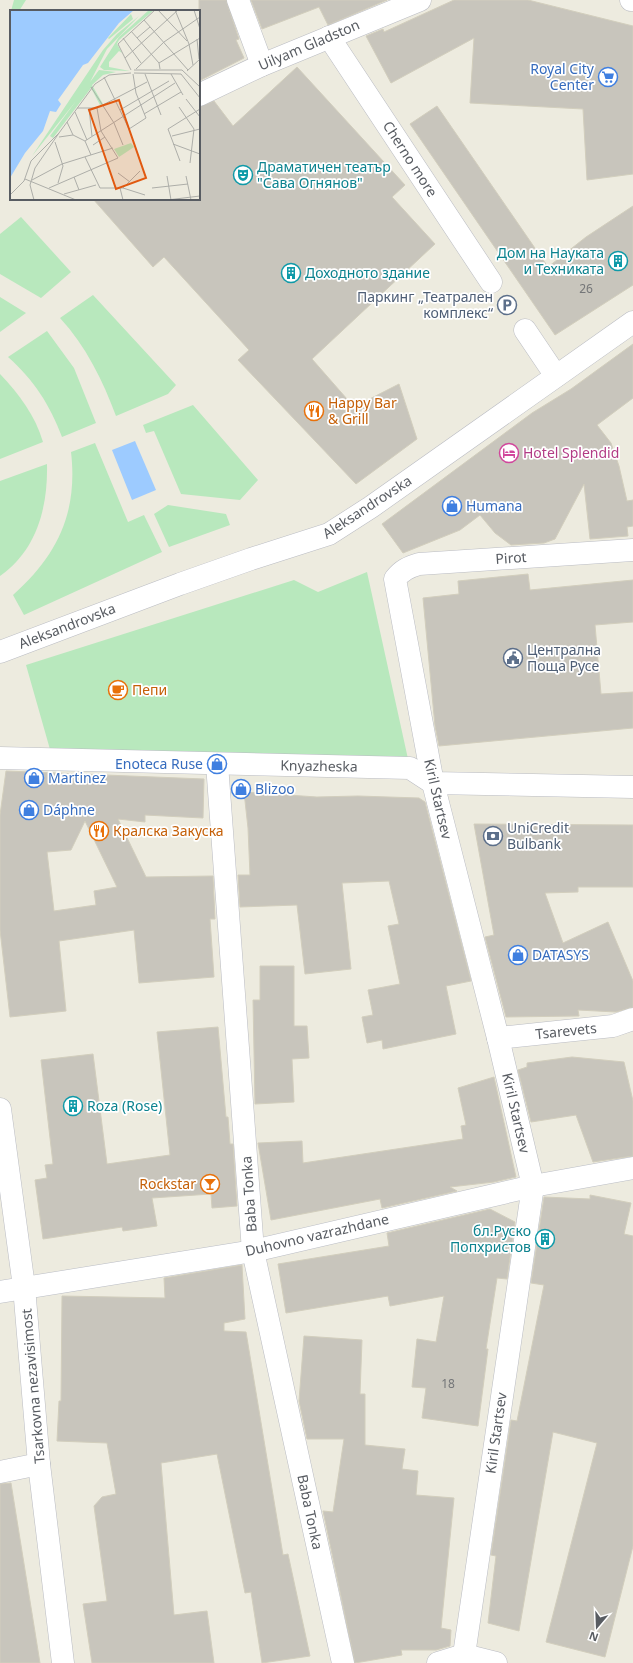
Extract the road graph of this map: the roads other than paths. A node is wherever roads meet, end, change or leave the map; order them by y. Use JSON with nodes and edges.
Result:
{"nodes":[{"id":1,"x":238,"y":0,"type":"edge"},
{"id":2,"x":420,"y":0,"type":"edge"},
{"id":3,"x":329,"y":37,"type":"junction"},
{"id":4,"x":262,"y":65,"type":"junction"},
{"id":5,"x":200,"y":95,"type":"edge"},
{"id":6,"x":491,"y":282,"type":"dead end"},
{"id":7,"x":633,"y":322,"type":"edge"},
{"id":8,"x":525,"y":330,"type":"dead end"},
{"id":9,"x":556,"y":376,"type":"junction"},
{"id":10,"x":633,"y":550,"type":"edge"},
{"id":11,"x":395,"y":579,"type":"joint"},
{"id":12,"x":0,"y":652,"type":"edge"},
{"id":13,"x":0,"y":758,"type":"edge"},
{"id":14,"x":218,"y":774,"type":"junction"},
{"id":15,"x":433,"y":783,"type":"junction"},
{"id":16,"x":633,"y":787,"type":"edge"},
{"id":17,"x":633,"y":1019,"type":"edge"},
{"id":18,"x":498,"y":1038,"type":"junction"},
{"id":19,"x":0,"y":1109,"type":"edge"},
{"id":20,"x":633,"y":1168,"type":"edge"},
{"id":21,"x":533,"y":1186,"type":"junction"},
{"id":22,"x":253,"y":1250,"type":"junction"},
{"id":23,"x":24,"y":1287,"type":"junction"},
{"id":24,"x":0,"y":1292,"type":"edge"},
{"id":25,"x":39,"y":1464,"type":"junction"},
{"id":26,"x":0,"y":1472,"type":"edge"},
{"id":27,"x":464,"y":1655,"type":"junction"},
{"id":28,"x":63,"y":1663,"type":"edge"},
{"id":29,"x":343,"y":1663,"type":"edge"},
{"id":30,"x":438,"y":1663,"type":"edge"},
{"id":31,"x":496,"y":1663,"type":"edge"}],
"edges":[{"from":1,"to":4,"type":"street"},
{"from":2,"to":3,"type":"street","name":"Uilyam Gladston"},
{"from":3,"to":4,"type":"street","name":"Uilyam Gladston"},
{"from":3,"to":6,"type":"street","name":"Cherno more"},
{"from":4,"to":5,"type":"street","name":"Uilyam Gladston"},
{"from":7,"to":9,"type":"street","name":"Aleksandrovska"},
{"from":8,"to":9,"type":"street"},
{"from":9,"to":12,"type":"street","name":"Aleksandrovska"},
{"from":10,"to":11,"type":"street","name":"Pirot"},
{"from":11,"to":15,"type":"street","name":"Kiril Startsev"},
{"from":13,"to":14,"type":"street","name":"Knyazheska"},
{"from":14,"to":15,"type":"street","name":"Knyazheska"},
{"from":14,"to":22,"type":"street","name":"Baba Tonka"},
{"from":15,"to":16,"type":"street"},
{"from":15,"to":18,"type":"street","name":"Kiril Startsev"},
{"from":17,"to":18,"type":"street","name":"Tsarevets"},
{"from":18,"to":21,"type":"street","name":"Kiril Startsev"},
{"from":19,"to":23,"type":"street","name":"Tsarkovna nezavisimost"},
{"from":20,"to":21,"type":"street","name":"Duhovno vazrazhdane"},
{"from":21,"to":22,"type":"street","name":"Duhovno vazrazhdane"},
{"from":21,"to":27,"type":"street","name":"Kiril Startsev"},
{"from":22,"to":23,"type":"street","name":"Duhovno vazrazhdane"},
{"from":22,"to":29,"type":"street","name":"Baba Tonka"},
{"from":23,"to":24,"type":"street","name":"Duhovno vazrazhdane"},
{"from":23,"to":25,"type":"street","name":"Tsarkovna nezavisimost"},
{"from":25,"to":26,"type":"street"},
{"from":25,"to":28,"type":"street","name":"Tsarkovna nezavisimost"},
{"from":27,"to":30,"type":"street"},
{"from":27,"to":31,"type":"street"}]}
